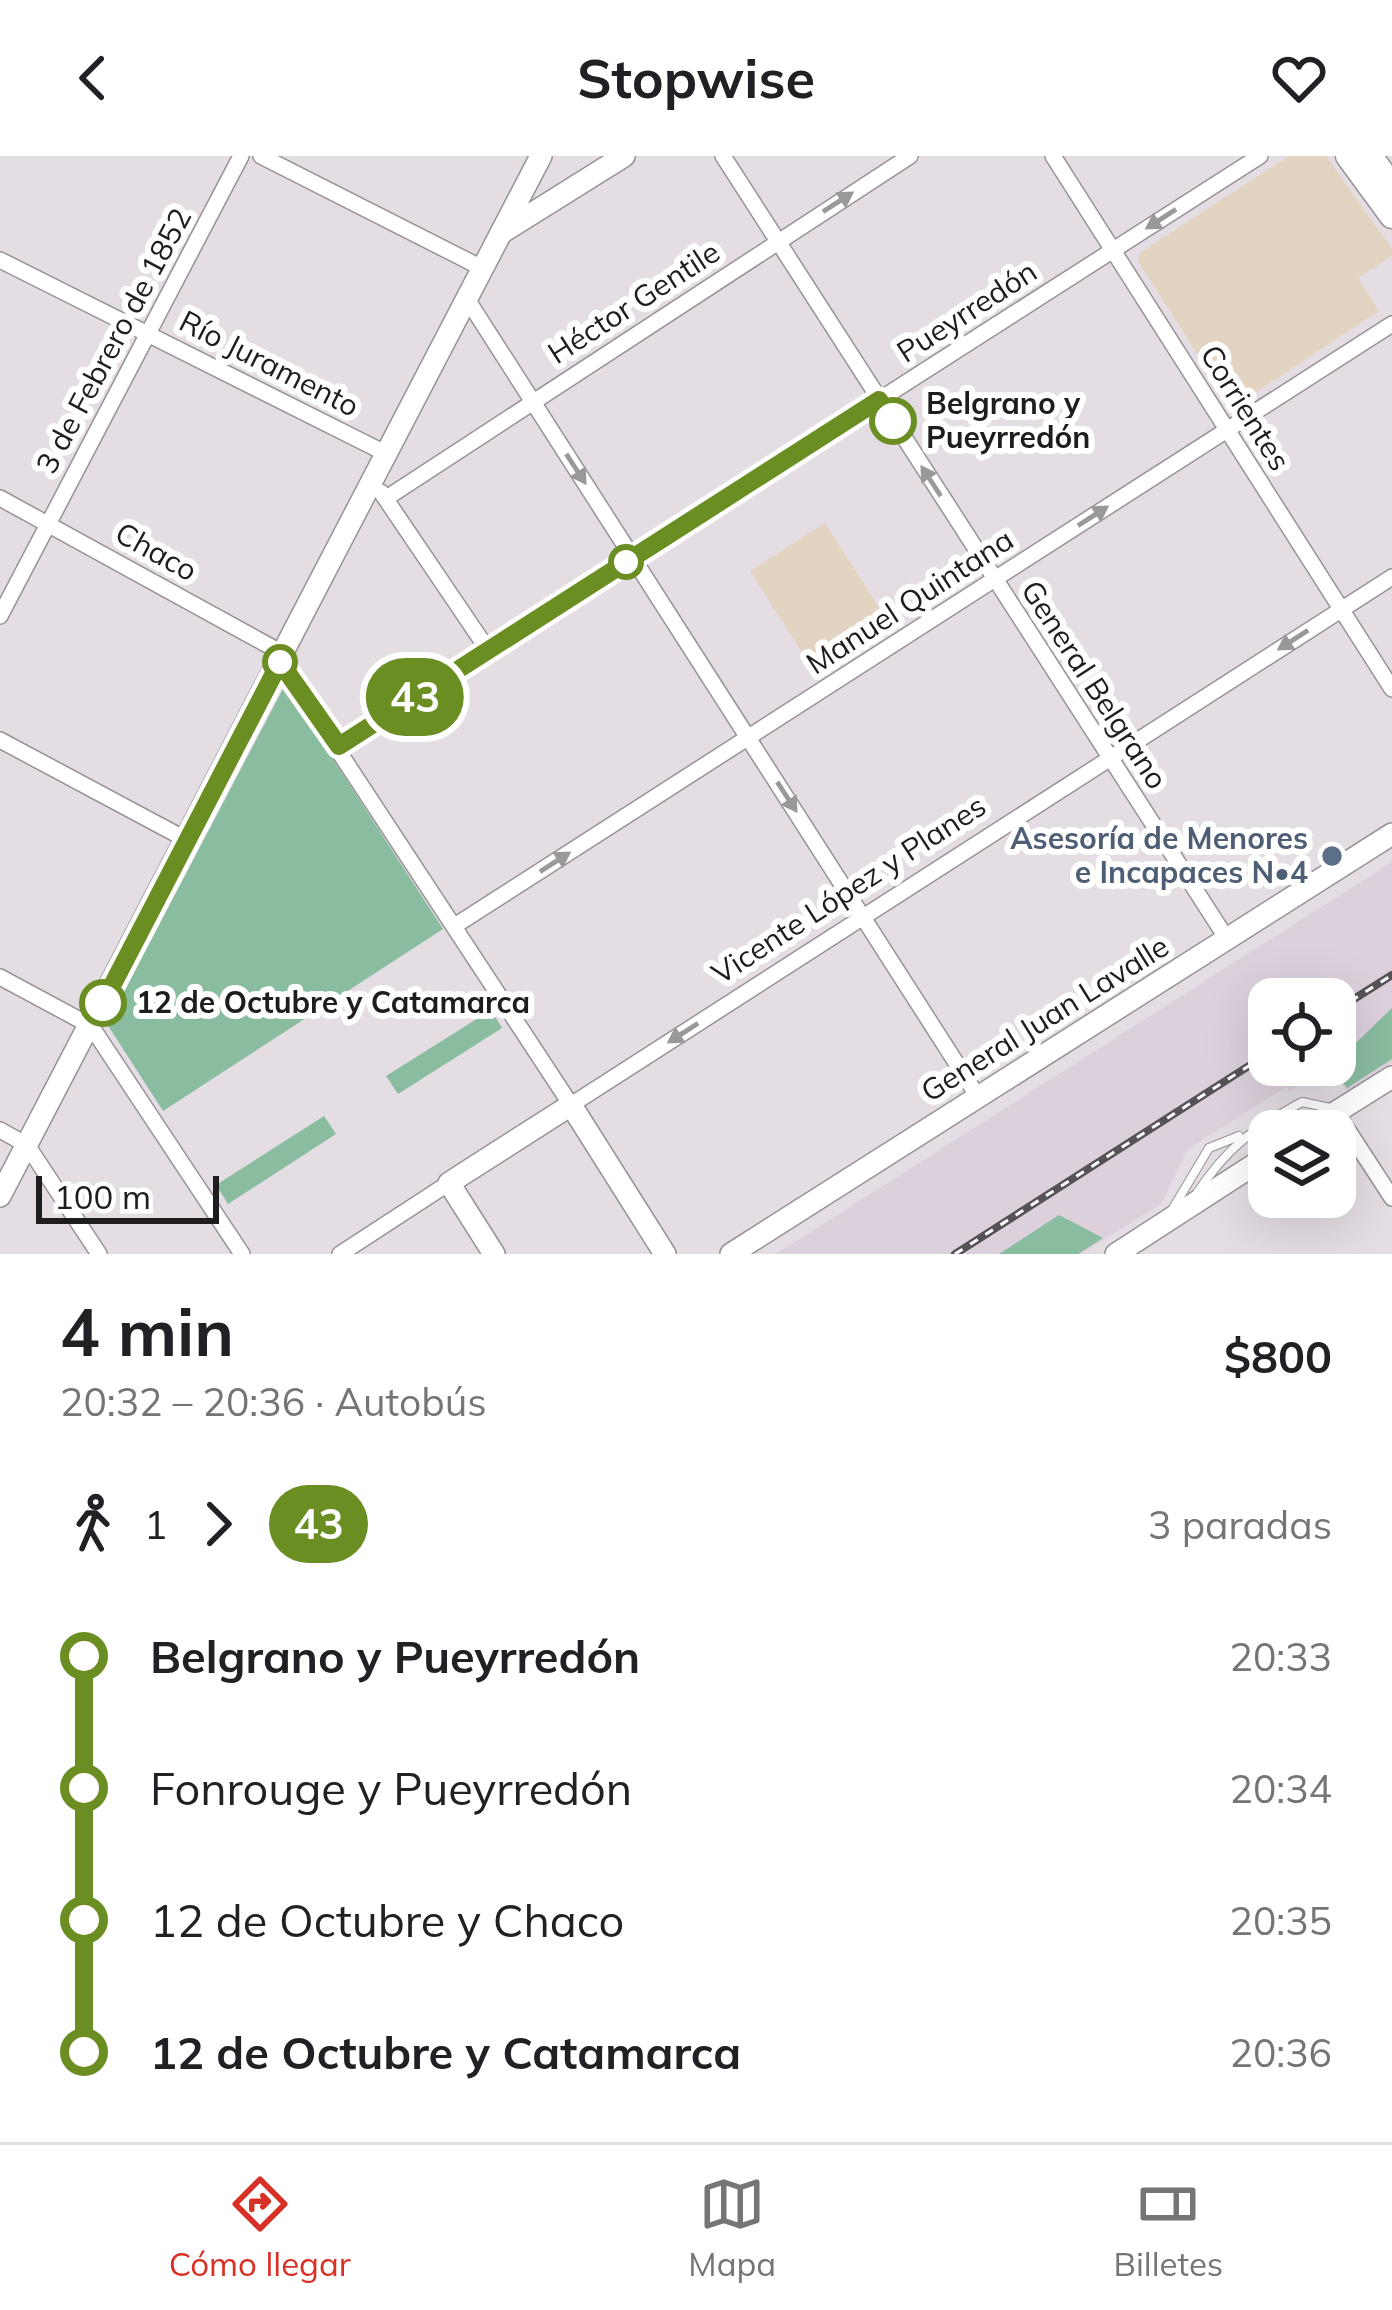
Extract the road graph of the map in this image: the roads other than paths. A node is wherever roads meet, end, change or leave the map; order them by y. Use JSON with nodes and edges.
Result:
{"nodes":[{"id":1,"x":242,"y":156,"type":"edge"},
{"id":2,"x":261,"y":156,"type":"edge"},
{"id":3,"x":542,"y":156,"type":"edge"},
{"id":4,"x":624,"y":156,"type":"edge"},
{"id":5,"x":723,"y":156,"type":"edge"},
{"id":6,"x":910,"y":156,"type":"edge"},
{"id":7,"x":1052,"y":156,"type":"edge"},
{"id":8,"x":1260,"y":156,"type":"edge"},
{"id":9,"x":1348,"y":156,"type":"edge"},
{"id":10,"x":1370,"y":156,"type":"edge"},
{"id":11,"x":1392,"y":186,"type":"edge"},
{"id":12,"x":1392,"y":216,"type":"edge"},
{"id":13,"x":501,"y":233,"type":"junction"},
{"id":14,"x":778,"y":241,"type":"junction"},
{"id":15,"x":1113,"y":250,"type":"junction"},
{"id":16,"x":0,"y":260,"type":"edge"},
{"id":17,"x":484,"y":269,"type":"junction"},
{"id":18,"x":467,"y":299,"type":"junction"},
{"id":19,"x":1392,"y":324,"type":"edge"},
{"id":20,"x":149,"y":333,"type":"junction"},
{"id":21,"x":879,"y":400,"type":"junction"},
{"id":22,"x":533,"y":402,"type":"junction"},
{"id":23,"x":1227,"y":430,"type":"junction"},
{"id":24,"x":385,"y":452,"type":"junction"},
{"id":25,"x":368,"y":484,"type":"junction"},
{"id":26,"x":388,"y":496,"type":"junction"},
{"id":27,"x":0,"y":498,"type":"edge"},
{"id":28,"x":48,"y":524,"type":"junction"},
{"id":29,"x":633,"y":557,"type":"junction"},
{"id":30,"x":1392,"y":577,"type":"edge"},
{"id":31,"x":994,"y":580,"type":"junction"},
{"id":32,"x":1341,"y":609,"type":"junction"},
{"id":33,"x":0,"y":616,"type":"edge"},
{"id":34,"x":488,"y":650,"type":"junction"},
{"id":35,"x":282,"y":658,"type":"junction"},
{"id":36,"x":1392,"y":689,"type":"edge"},
{"id":37,"x":749,"y":737,"type":"junction"},
{"id":38,"x":0,"y":740,"type":"edge"},
{"id":39,"x":339,"y":746,"type":"junction"},
{"id":40,"x":1109,"y":757,"type":"junction"},
{"id":41,"x":1392,"y":834,"type":"edge"},
{"id":42,"x":187,"y":840,"type":"junction"},
{"id":43,"x":864,"y":917,"type":"junction"},
{"id":44,"x":456,"y":926,"type":"junction"},
{"id":45,"x":1227,"y":939,"type":"junction"},
{"id":46,"x":0,"y":977,"type":"edge"},
{"id":47,"x":91,"y":1026,"type":"junction"},
{"id":48,"x":1392,"y":1076,"type":"edge"},
{"id":49,"x":978,"y":1097,"type":"junction"},
{"id":50,"x":571,"y":1105,"type":"junction"},
{"id":51,"x":1343,"y":1108,"type":"junction"},
{"id":52,"x":1288,"y":1110,"type":"edge"},
{"id":53,"x":1340,"y":1110,"type":"edge"},
{"id":54,"x":0,"y":1130,"type":"edge"},
{"id":55,"x":1248,"y":1132,"type":"edge"},
{"id":56,"x":1248,"y":1135,"type":"edge"},
{"id":57,"x":27,"y":1145,"type":"junction"},
{"id":58,"x":1248,"y":1169,"type":"edge"},
{"id":59,"x":449,"y":1183,"type":"junction"},
{"id":60,"x":0,"y":1196,"type":"edge"},
{"id":61,"x":1392,"y":1198,"type":"edge"},
{"id":62,"x":1187,"y":1208,"type":"junction"},
{"id":63,"x":1166,"y":1222,"type":"junction"},
{"id":64,"x":99,"y":1254,"type":"edge"},
{"id":65,"x":242,"y":1254,"type":"edge"},
{"id":66,"x":340,"y":1254,"type":"edge"},
{"id":67,"x":494,"y":1254,"type":"edge"},
{"id":68,"x":664,"y":1254,"type":"edge"},
{"id":69,"x":730,"y":1254,"type":"edge"},
{"id":70,"x":1116,"y":1254,"type":"edge"}],
"edges":[{"from":1,"to":20,"type":"street","name":"3 de Febrero de 1852"},
{"from":2,"to":17,"type":"street"},
{"from":3,"to":13,"type":"street"},
{"from":4,"to":13,"type":"street"},
{"from":5,"to":14,"type":"street","name":"General Belgrano"},
{"from":14,"to":6,"type":"street","name":"Héctor Gentile","one_way":true},
{"from":7,"to":15,"type":"street","name":"Corrientes"},
{"from":8,"to":15,"type":"street","name":"Pueyrredón","one_way":true},
{"from":9,"to":12,"type":"main road"},
{"from":10,"to":11,"type":"main road"},
{"from":13,"to":17,"type":"street"},
{"from":14,"to":21,"type":"street","name":"General Belgrano"},
{"from":14,"to":22,"type":"street","name":"Héctor Gentile"},
{"from":15,"to":21,"type":"street","name":"Pueyrredón"},
{"from":15,"to":23,"type":"street","name":"Corrientes"},
{"from":16,"to":20,"type":"street","name":"Río Juramento"},
{"from":17,"to":18,"type":"street"},
{"from":18,"to":22,"type":"street"},
{"from":18,"to":24,"type":"street"},
{"from":19,"to":23,"type":"street","name":"Manuel Quintana"},
{"from":20,"to":24,"type":"street","name":"Río Juramento"},
{"from":20,"to":28,"type":"street","name":"3 de Febrero de 1852"},
{"from":21,"to":29,"type":"street","name":"Pueyrredón"},
{"from":31,"to":21,"type":"street","name":"General Belgrano","one_way":true},
{"from":22,"to":26,"type":"street","name":"Héctor Gentile"},
{"from":22,"to":29,"type":"street","one_way":true},
{"from":31,"to":23,"type":"street","name":"Manuel Quintana","one_way":true},
{"from":23,"to":32,"type":"street","name":"Corrientes"},
{"from":24,"to":25,"type":"street"},
{"from":25,"to":26,"type":"street"},
{"from":25,"to":35,"type":"street"},
{"from":26,"to":34,"type":"street"},
{"from":27,"to":28,"type":"street","name":"Chaco"},
{"from":28,"to":33,"type":"street","name":"3 de Febrero de 1852"},
{"from":28,"to":35,"type":"street","name":"Chaco"},
{"from":29,"to":34,"type":"street","name":"Pueyrredón"},
{"from":29,"to":37,"type":"street"},
{"from":30,"to":32,"type":"street","name":"Vicente López y Planes"},
{"from":31,"to":37,"type":"street","name":"Manuel Quintana"},
{"from":31,"to":40,"type":"street","name":"General Belgrano"},
{"from":32,"to":36,"type":"street","name":"Corrientes"},
{"from":32,"to":40,"type":"street","name":"Vicente López y Planes","one_way":true},
{"from":34,"to":39,"type":"street","name":"Pueyrredón"},
{"from":35,"to":39,"type":"street"},
{"from":35,"to":42,"type":"street"},
{"from":37,"to":43,"type":"street","one_way":true},
{"from":44,"to":37,"type":"street","name":"Manuel Quintana","one_way":true},
{"from":38,"to":42,"type":"street"},
{"from":39,"to":44,"type":"street"},
{"from":40,"to":43,"type":"street","name":"Vicente López y Planes"},
{"from":40,"to":45,"type":"street","name":"General Belgrano"},
{"from":41,"to":45,"type":"street","name":"General Juan Lavalle"},
{"from":42,"to":47,"type":"street"},
{"from":43,"to":49,"type":"street"},
{"from":43,"to":50,"type":"street","name":"Vicente López y Planes","one_way":true},
{"from":44,"to":50,"type":"street"},
{"from":45,"to":49,"type":"street","name":"General Juan Lavalle"},
{"from":46,"to":47,"type":"street"},
{"from":47,"to":57,"type":"street"},
{"from":47,"to":65,"type":"street"},
{"from":48,"to":51,"type":"street"},
{"from":49,"to":69,"type":"street","name":"General Juan Lavalle"},
{"from":50,"to":59,"type":"street","name":"Vicente López y Planes"},
{"from":50,"to":68,"type":"street"},
{"from":51,"to":52,"type":"lane"},
{"from":51,"to":53,"type":"street"},
{"from":51,"to":61,"type":"street"},
{"from":54,"to":57,"type":"street"},
{"from":55,"to":63,"type":"lane"},
{"from":56,"to":62,"type":"lane"},
{"from":57,"to":60,"type":"street"},
{"from":57,"to":64,"type":"street"},
{"from":58,"to":62,"type":"street"},
{"from":59,"to":66,"type":"street","name":"Vicente López y Planes"},
{"from":59,"to":67,"type":"street"},
{"from":62,"to":63,"type":"street"},
{"from":63,"to":70,"type":"street"}]}
